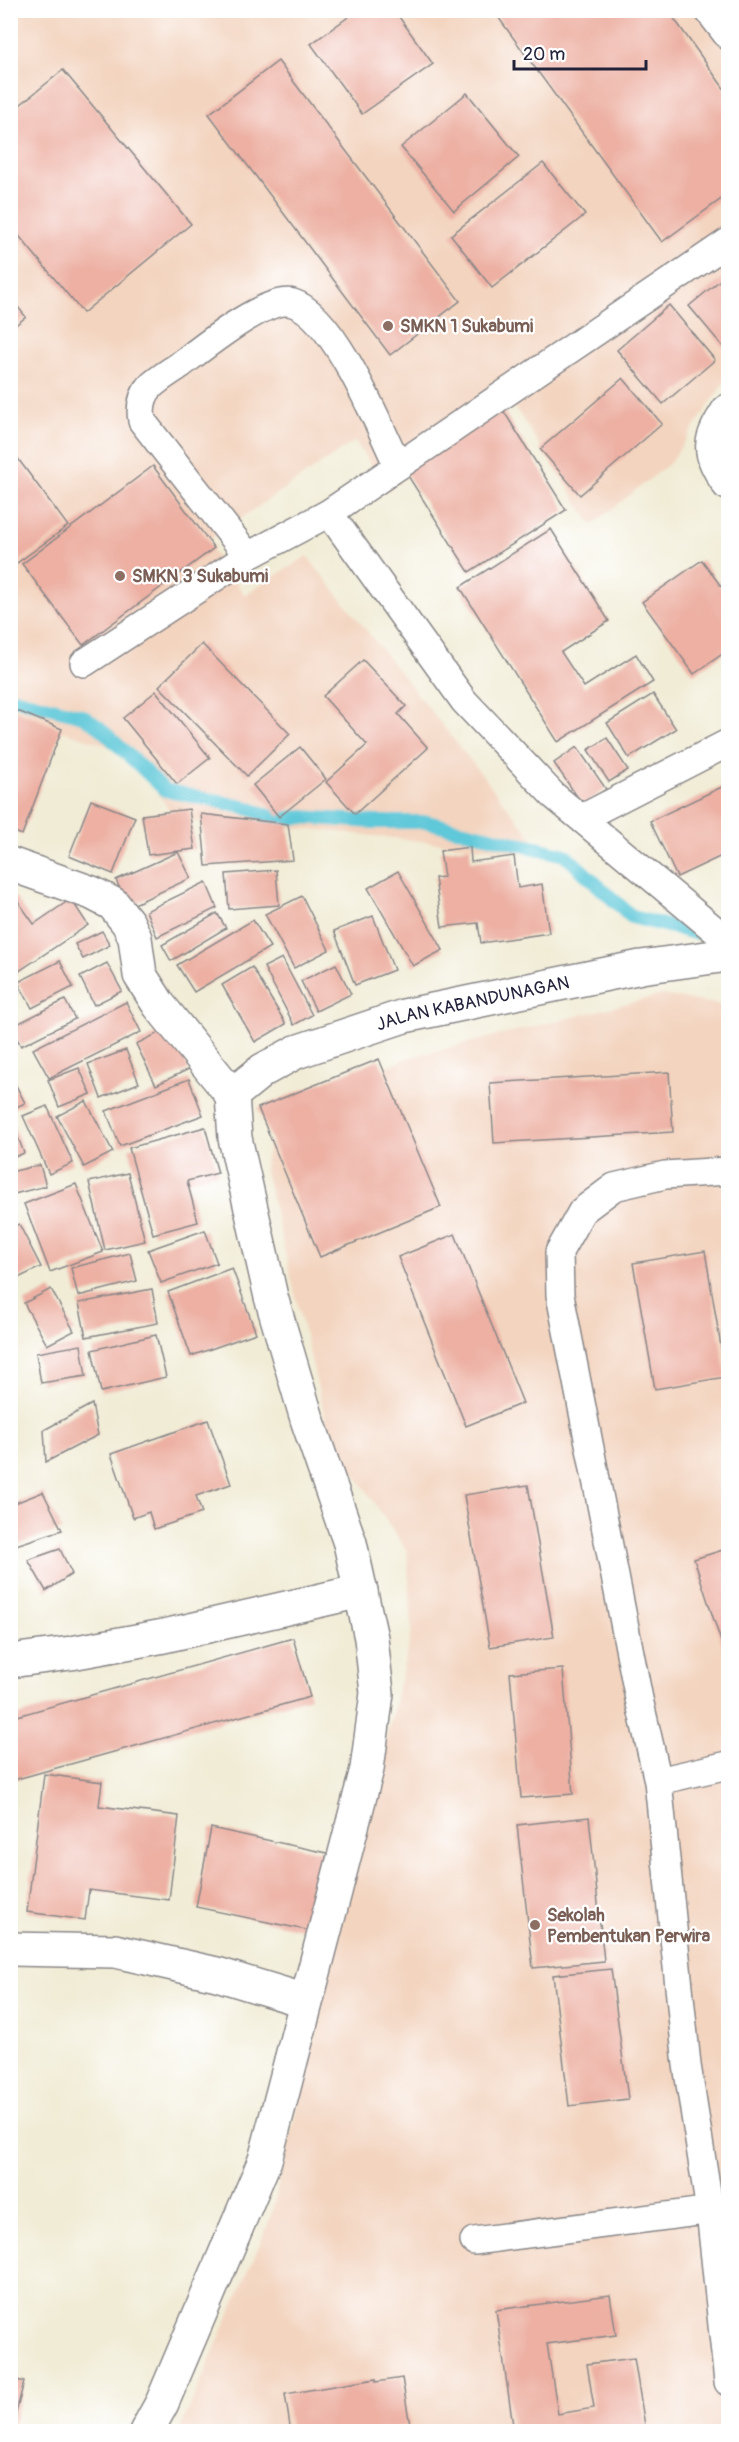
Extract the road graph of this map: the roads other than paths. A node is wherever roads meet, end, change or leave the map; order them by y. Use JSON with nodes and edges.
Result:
{"nodes":[{"id":1,"x":708,"y":10,"type":"edge"},
{"id":2,"x":729,"y":36,"type":"edge"},
{"id":3,"x":729,"y":242,"type":"edge"},
{"id":4,"x":729,"y":411,"type":"edge"},
{"id":5,"x":398,"y":466,"type":"junction"},
{"id":6,"x":729,"y":483,"type":"edge"},
{"id":7,"x":329,"y":513,"type":"junction"},
{"id":8,"x":248,"y":556,"type":"junction"},
{"id":9,"x":84,"y":663,"type":"dead end"},
{"id":10,"x":729,"y":743,"type":"edge"},
{"id":11,"x":582,"y":818,"type":"junction"},
{"id":12,"x":10,"y":864,"type":"edge"},
{"id":13,"x":729,"y":941,"type":"edge"},
{"id":14,"x":729,"y":955,"type":"edge"},
{"id":15,"x":232,"y":1095,"type":"junction"},
{"id":16,"x":729,"y":1171,"type":"edge"},
{"id":17,"x":361,"y":1591,"type":"junction"},
{"id":18,"x":10,"y":1661,"type":"edge"},
{"id":19,"x":729,"y":1765,"type":"edge"},
{"id":20,"x":658,"y":1782,"type":"junction"},
{"id":21,"x":10,"y":1949,"type":"edge"},
{"id":22,"x":306,"y":2001,"type":"junction"},
{"id":23,"x":719,"y":2209,"type":"edge"},
{"id":24,"x":474,"y":2241,"type":"dead end"},
{"id":25,"x":729,"y":2382,"type":"edge"},
{"id":26,"x":146,"y":2432,"type":"edge"}],
"edges":[{"from":1,"to":2,"type":"lane"},
{"from":3,"to":5,"type":"lane"},
{"from":4,"to":6,"type":"street"},
{"from":5,"to":7,"type":"lane"},
{"from":5,"to":8,"type":"lane"},
{"from":7,"to":8,"type":"lane"},
{"from":7,"to":11,"type":"lane"},
{"from":8,"to":9,"type":"lane"},
{"from":10,"to":11,"type":"lane"},
{"from":11,"to":13,"type":"lane"},
{"from":12,"to":15,"type":"street"},
{"from":14,"to":15,"type":"street","name":"JALAN KABANDUNAGAN"},
{"from":15,"to":17,"type":"street"},
{"from":16,"to":20,"type":"lane"},
{"from":17,"to":18,"type":"street"},
{"from":17,"to":22,"type":"street"},
{"from":19,"to":20,"type":"lane"},
{"from":20,"to":23,"type":"lane"},
{"from":21,"to":22,"type":"street"},
{"from":22,"to":26,"type":"street"},
{"from":23,"to":24,"type":"lane"},
{"from":23,"to":25,"type":"lane"}]}
